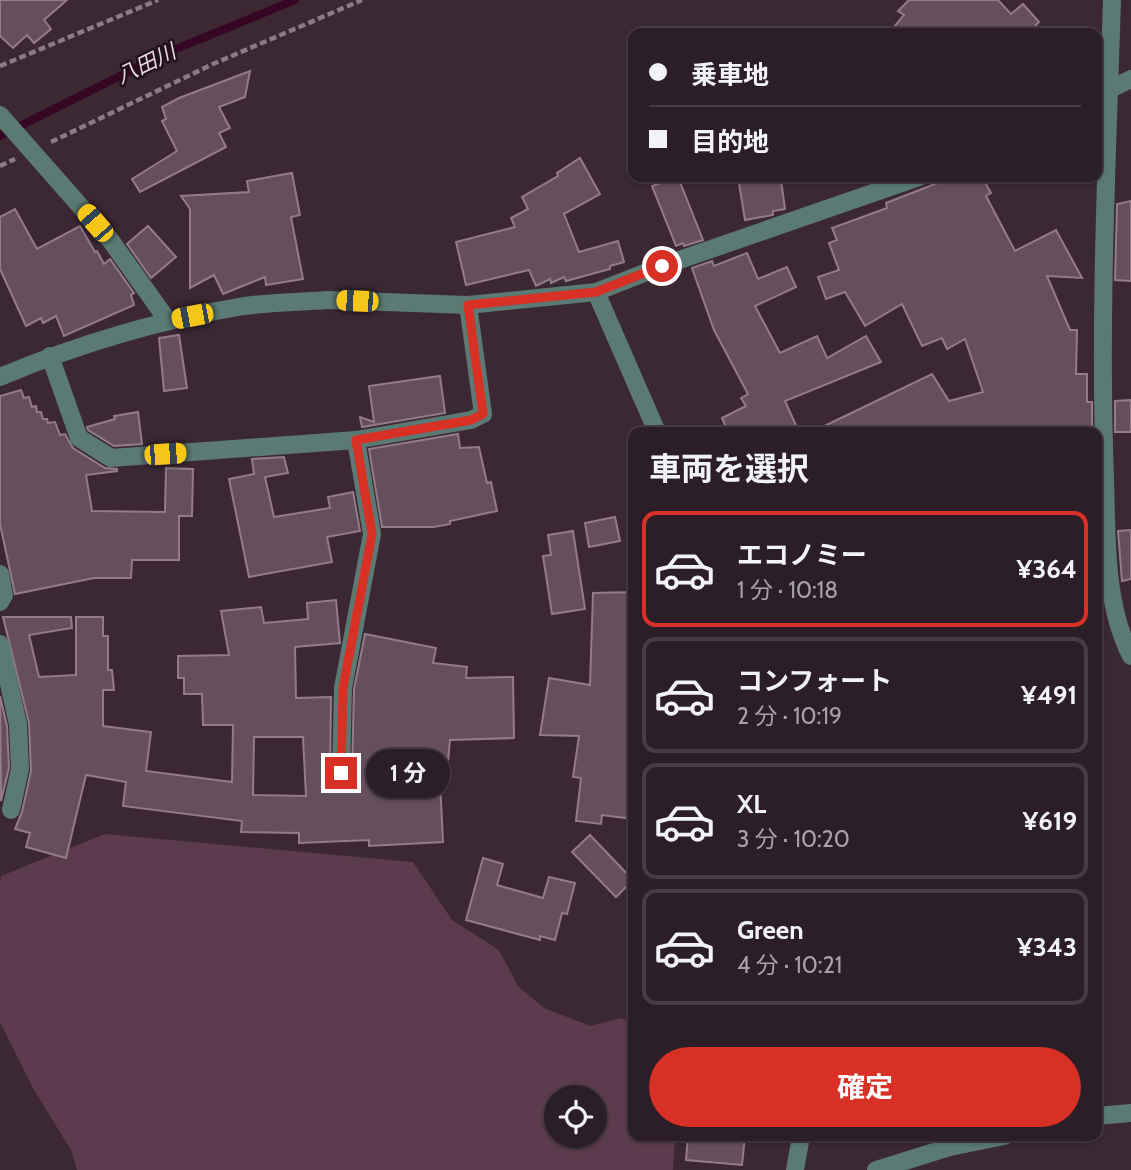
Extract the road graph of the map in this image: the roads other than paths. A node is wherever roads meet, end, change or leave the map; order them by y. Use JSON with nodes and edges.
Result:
{"nodes":[{"id":1,"x":1112,"y":0,"type":"edge"},
{"id":2,"x":1131,"y":79,"type":"edge"},
{"id":3,"x":1103,"y":92,"type":"edge"},
{"id":4,"x":0,"y":115,"type":"edge"},
{"id":5,"x":905,"y":182,"type":"edge"},
{"id":6,"x":596,"y":292,"type":"junction"},
{"id":7,"x":468,"y":305,"type":"junction"},
{"id":8,"x":168,"y":321,"type":"junction"},
{"id":9,"x":51,"y":356,"type":"junction"},
{"id":10,"x":0,"y":377,"type":"edge"},
{"id":11,"x":655,"y":427,"type":"edge"},
{"id":12,"x":356,"y":440,"type":"junction"},
{"id":13,"x":0,"y":574,"type":"edge"},
{"id":14,"x":0,"y":602,"type":"edge"},
{"id":15,"x":0,"y":644,"type":"edge"},
{"id":16,"x":1131,"y":656,"type":"edge"},
{"id":17,"x":341,"y":773,"type":"dead end"},
{"id":18,"x":11,"y":810,"type":"dead end"},
{"id":19,"x":1131,"y":1113,"type":"edge"},
{"id":20,"x":1102,"y":1116,"type":"edge"},
{"id":21,"x":801,"y":1141,"type":"edge"},
{"id":22,"x":979,"y":1141,"type":"edge"},
{"id":23,"x":795,"y":1170,"type":"edge"},
{"id":24,"x":876,"y":1170,"type":"edge"}],
"edges":[{"from":1,"to":3,"type":"street"},
{"from":2,"to":3,"type":"street"},
{"from":3,"to":16,"type":"street"},
{"from":4,"to":8,"type":"street"},
{"from":5,"to":6,"type":"street"},
{"from":6,"to":7,"type":"street"},
{"from":6,"to":11,"type":"street"},
{"from":7,"to":8,"type":"street"},
{"from":7,"to":12,"type":"street"},
{"from":8,"to":9,"type":"street"},
{"from":9,"to":10,"type":"street"},
{"from":9,"to":12,"type":"street"},
{"from":12,"to":17,"type":"street"},
{"from":13,"to":14,"type":"street"},
{"from":15,"to":18,"type":"street"},
{"from":19,"to":20,"type":"street"},
{"from":21,"to":23,"type":"street"},
{"from":22,"to":24,"type":"street"}]}
